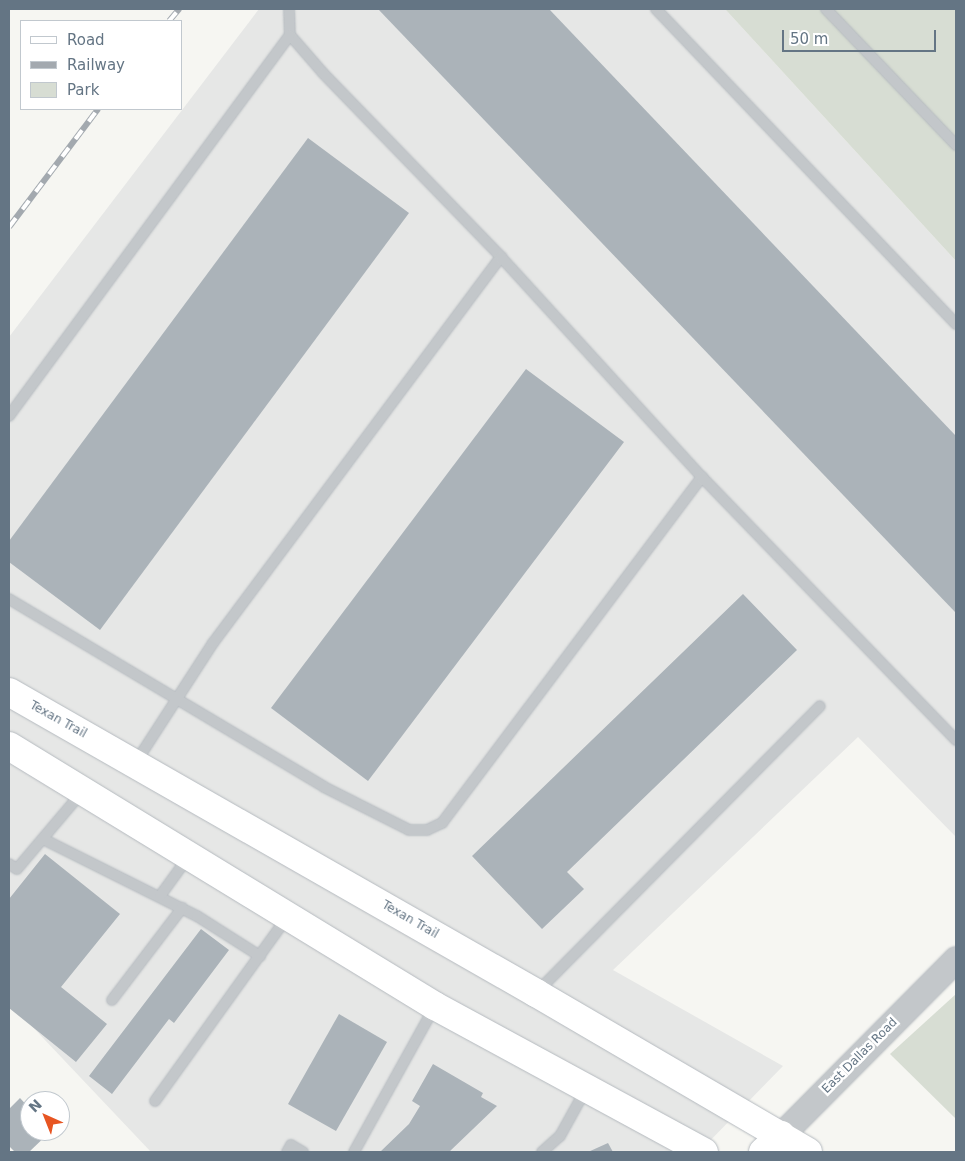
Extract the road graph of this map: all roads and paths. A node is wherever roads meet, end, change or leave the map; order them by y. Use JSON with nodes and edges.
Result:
{"nodes":[{"id":1,"x":289,"y":9,"type":"edge"},
{"id":2,"x":656,"y":9,"type":"edge"},
{"id":3,"x":826,"y":9,"type":"edge"},
{"id":4,"x":290,"y":35,"type":"junction"},
{"id":5,"x":956,"y":145,"type":"edge"},
{"id":6,"x":501,"y":257,"type":"junction"},
{"id":7,"x":956,"y":324,"type":"edge"},
{"id":8,"x":9,"y":416,"type":"edge"},
{"id":9,"x":702,"y":477,"type":"junction"},
{"id":10,"x":9,"y":599,"type":"edge"},
{"id":11,"x":9,"y":692,"type":"edge"},
{"id":12,"x":175,"y":700,"type":"junction"},
{"id":13,"x":820,"y":706,"type":"dead end"},
{"id":14,"x":956,"y":740,"type":"edge"},
{"id":15,"x":9,"y":746,"type":"edge"},
{"id":16,"x":135,"y":763,"type":"junction"},
{"id":17,"x":83,"y":791,"type":"junction"},
{"id":18,"x":43,"y":839,"type":"junction"},
{"id":19,"x":190,"y":856,"type":"junction"},
{"id":20,"x":9,"y":864,"type":"edge"},
{"id":21,"x":160,"y":896,"type":"junction"},
{"id":22,"x":182,"y":908,"type":"junction"},
{"id":23,"x":287,"y":917,"type":"junction"},
{"id":24,"x":260,"y":956,"type":"junction"},
{"id":25,"x":956,"y":959,"type":"edge"},
{"id":26,"x":536,"y":993,"type":"junction"},
{"id":27,"x":112,"y":1000,"type":"dead end"},
{"id":28,"x":435,"y":1006,"type":"junction"},
{"id":29,"x":587,"y":1088,"type":"junction"},
{"id":30,"x":155,"y":1101,"type":"dead end"},
{"id":31,"x":772,"y":1144,"type":"edge"},
{"id":32,"x":287,"y":1152,"type":"edge"},
{"id":33,"x":303,"y":1152,"type":"edge"},
{"id":34,"x":354,"y":1152,"type":"edge"},
{"id":35,"x":542,"y":1152,"type":"edge"},
{"id":36,"x":704,"y":1152,"type":"edge"},
{"id":37,"x":808,"y":1152,"type":"edge"}],
"edges":[{"from":1,"to":4,"type":"lane"},
{"from":2,"to":7,"type":"lane"},
{"from":3,"to":5,"type":"lane"},
{"from":4,"to":6,"type":"lane"},
{"from":4,"to":8,"type":"lane"},
{"from":6,"to":9,"type":"lane"},
{"from":6,"to":12,"type":"lane"},
{"from":9,"to":12,"type":"lane"},
{"from":9,"to":14,"type":"lane"},
{"from":10,"to":12,"type":"lane"},
{"from":11,"to":16,"type":"main road","name":"Texan Trail"},
{"from":12,"to":16,"type":"lane"},
{"from":13,"to":26,"type":"lane"},
{"from":15,"to":17,"type":"main road"},
{"from":16,"to":26,"type":"main road","name":"Texan Trail"},
{"from":17,"to":18,"type":"lane"},
{"from":17,"to":19,"type":"main road"},
{"from":18,"to":20,"type":"lane"},
{"from":18,"to":21,"type":"lane"},
{"from":19,"to":21,"type":"lane"},
{"from":19,"to":23,"type":"main road"},
{"from":21,"to":22,"type":"lane"},
{"from":22,"to":24,"type":"lane"},
{"from":22,"to":27,"type":"lane"},
{"from":23,"to":24,"type":"lane"},
{"from":23,"to":28,"type":"main road"},
{"from":24,"to":30,"type":"lane"},
{"from":25,"to":31,"type":"street","name":"East Dallas Road"},
{"from":26,"to":31,"type":"main road","name":"Texan Trail"},
{"from":28,"to":29,"type":"main road"},
{"from":28,"to":34,"type":"lane"},
{"from":29,"to":35,"type":"lane"},
{"from":29,"to":36,"type":"main road"},
{"from":31,"to":37,"type":"main road","name":"Texan Trail"},
{"from":32,"to":33,"type":"lane"}]}
